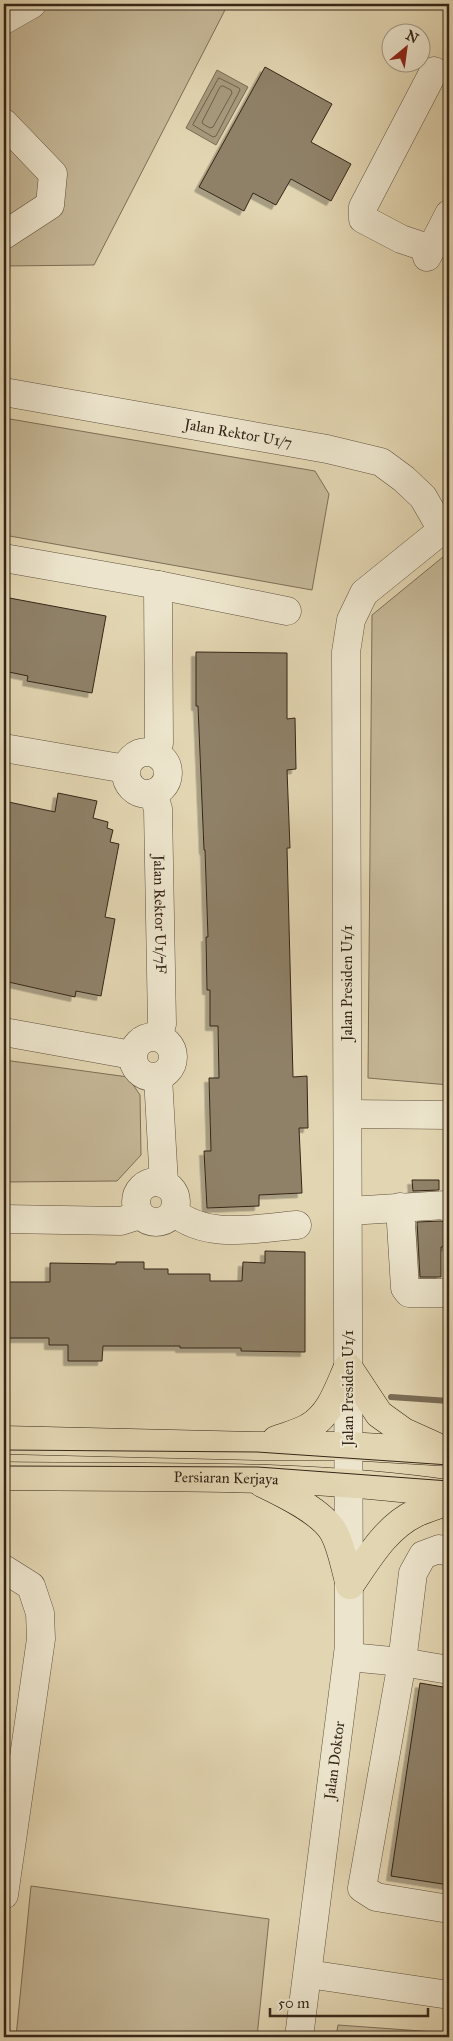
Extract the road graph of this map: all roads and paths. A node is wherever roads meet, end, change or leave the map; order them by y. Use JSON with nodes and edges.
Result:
{"nodes":[{"id":1,"x":32,"y":4,"type":"edge"},
{"id":2,"x":4,"y":20,"type":"edge"},
{"id":3,"x":434,"y":71,"type":"dead end"},
{"id":4,"x":4,"y":123,"type":"edge"},
{"id":5,"x":449,"y":214,"type":"edge"},
{"id":6,"x":4,"y":235,"type":"edge"},
{"id":7,"x":4,"y":392,"type":"edge"},
{"id":8,"x":446,"y":529,"type":"edge"},
{"id":9,"x":4,"y":558,"type":"edge"},
{"id":10,"x":158,"y":585,"type":"junction"},
{"id":11,"x":287,"y":611,"type":"dead end"},
{"id":12,"x":4,"y":748,"type":"edge"},
{"id":13,"x":155,"y":753,"type":"junction"},
{"id":14,"x":126,"y":769,"type":"junction"},
{"id":15,"x":153,"y":793,"type":"junction"},
{"id":16,"x":4,"y":1032,"type":"edge"},
{"id":17,"x":158,"y":1037,"type":"junction"},
{"id":18,"x":132,"y":1055,"type":"junction"},
{"id":19,"x":158,"y":1076,"type":"junction"},
{"id":20,"x":348,"y":1114,"type":"junction"},
{"id":21,"x":449,"y":1115,"type":"edge"},
{"id":22,"x":164,"y":1184,"type":"junction"},
{"id":23,"x":400,"y":1206,"type":"junction"},
{"id":24,"x":449,"y":1208,"type":"edge"},
{"id":25,"x":349,"y":1211,"type":"junction"},
{"id":26,"x":174,"y":1212,"type":"junction"},
{"id":27,"x":140,"y":1215,"type":"junction"},
{"id":28,"x":4,"y":1219,"type":"edge"},
{"id":29,"x":297,"y":1225,"type":"dead end"},
{"id":30,"x":449,"y":1293,"type":"edge"},
{"id":31,"x":348,"y":1367,"type":"junction"},
{"id":32,"x":4,"y":1440,"type":"edge"},
{"id":33,"x":259,"y":1446,"type":"junction"},
{"id":34,"x":347,"y":1446,"type":"junction"},
{"id":35,"x":449,"y":1452,"type":"edge"},
{"id":36,"x":4,"y":1476,"type":"edge"},
{"id":37,"x":256,"y":1480,"type":"junction"},
{"id":38,"x":348,"y":1484,"type":"junction"},
{"id":39,"x":449,"y":1494,"type":"edge"},
{"id":40,"x":449,"y":1501,"type":"edge"},
{"id":41,"x":449,"y":1552,"type":"edge"},
{"id":42,"x":4,"y":1569,"type":"edge"},
{"id":43,"x":350,"y":1584,"type":"junction"},
{"id":44,"x":407,"y":1620,"type":"junction"},
{"id":45,"x":349,"y":1651,"type":"junction"},
{"id":46,"x":402,"y":1662,"type":"junction"},
{"id":47,"x":449,"y":1670,"type":"edge"},
{"id":48,"x":4,"y":1895,"type":"edge"},
{"id":49,"x":449,"y":1909,"type":"edge"},
{"id":50,"x":308,"y":1974,"type":"junction"},
{"id":51,"x":449,"y":1995,"type":"edge"},
{"id":52,"x":299,"y":2037,"type":"edge"}],
"edges":[{"from":1,"to":2,"type":"street"},
{"from":3,"to":5,"type":"street"},
{"from":4,"to":6,"type":"street"},
{"from":7,"to":8,"type":"street","name":"Jalan Rektor U1/7"},
{"from":8,"to":20,"type":"street","name":"Jalan Presiden U1/1"},
{"from":9,"to":10,"type":"street"},
{"from":10,"to":11,"type":"street"},
{"from":10,"to":13,"type":"street"},
{"from":12,"to":14,"type":"street"},
{"from":13,"to":14,"type":"street"},
{"from":13,"to":15,"type":"street"},
{"from":14,"to":15,"type":"street"},
{"from":15,"to":17,"type":"street","name":"Jalan Rektor U1/7F"},
{"from":16,"to":18,"type":"street"},
{"from":17,"to":18,"type":"street"},
{"from":17,"to":19,"type":"street"},
{"from":18,"to":19,"type":"street"},
{"from":19,"to":22,"type":"street"},
{"from":20,"to":21,"type":"street"},
{"from":20,"to":25,"type":"street","name":"Jalan Presiden U1/1"},
{"from":22,"to":26,"type":"street"},
{"from":22,"to":27,"type":"street"},
{"from":23,"to":24,"type":"street"},
{"from":23,"to":25,"type":"street"},
{"from":23,"to":30,"type":"street"},
{"from":25,"to":31,"type":"street","name":"Jalan Presiden U1/1"},
{"from":26,"to":27,"type":"street"},
{"from":26,"to":29,"type":"street"},
{"from":27,"to":28,"type":"street"},
{"from":31,"to":33,"type":"main road"},
{"from":31,"to":34,"type":"street","name":"Jalan Presiden U1/1"},
{"from":31,"to":35,"type":"main road"},
{"from":32,"to":33,"type":"main road"},
{"from":33,"to":34,"type":"main road"},
{"from":34,"to":35,"type":"main road"},
{"from":34,"to":38,"type":"street","name":"Jalan Presiden U1/1"},
{"from":36,"to":37,"type":"main road","name":"Persiaran Kerjaya"},
{"from":37,"to":38,"type":"main road","name":"Persiaran Kerjaya"},
{"from":37,"to":43,"type":"main road"},
{"from":38,"to":39,"type":"main road","name":"Persiaran Kerjaya"},
{"from":38,"to":43,"type":"street","name":"Jalan Doktor"},
{"from":40,"to":43,"type":"main road"},
{"from":41,"to":44,"type":"street"},
{"from":42,"to":48,"type":"street"},
{"from":43,"to":45,"type":"street","name":"Jalan Doktor"},
{"from":44,"to":45,"type":"street"},
{"from":44,"to":46,"type":"street"},
{"from":45,"to":46,"type":"street"},
{"from":45,"to":50,"type":"street","name":"Jalan Doktor"},
{"from":46,"to":47,"type":"street"},
{"from":46,"to":49,"type":"street"},
{"from":50,"to":51,"type":"street"},
{"from":50,"to":52,"type":"street","name":"Jalan Doktor"}]}
